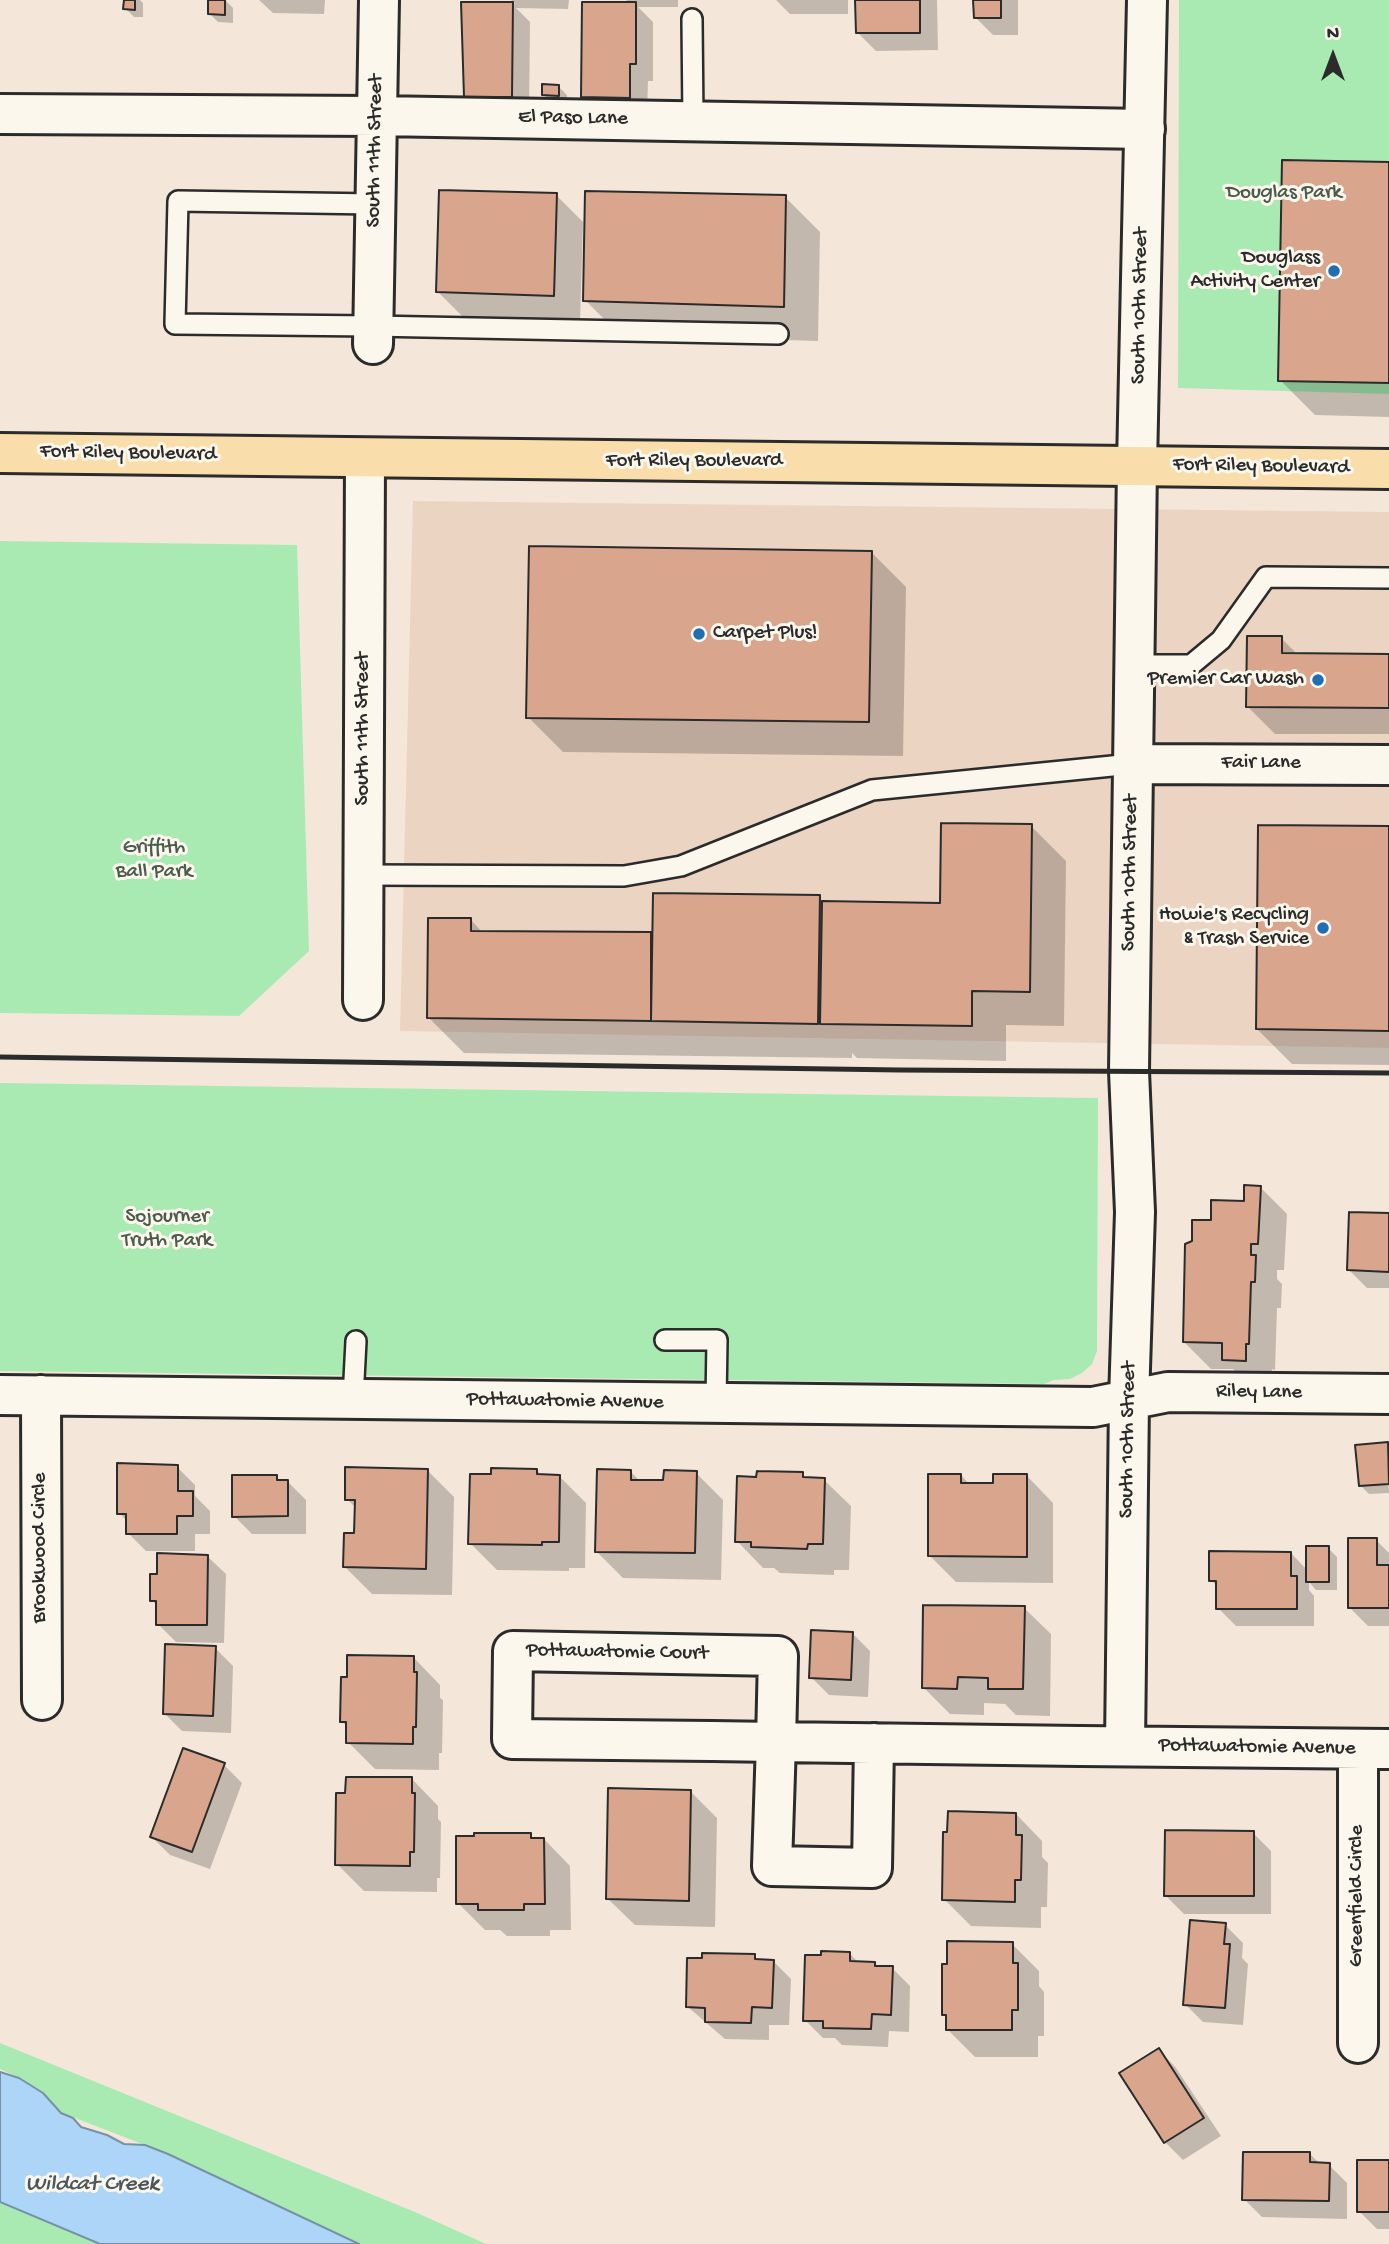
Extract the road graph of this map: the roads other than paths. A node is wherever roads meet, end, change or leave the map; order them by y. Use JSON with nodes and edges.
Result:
{"nodes":[{"id":1,"x":379,"y":0,"type":"edge"},
{"id":2,"x":1147,"y":0,"type":"edge"},
{"id":3,"x":692,"y":19,"type":"dead end"},
{"id":4,"x":0,"y":114,"type":"edge"},
{"id":5,"x":377,"y":116,"type":"junction"},
{"id":6,"x":693,"y":121,"type":"junction"},
{"id":7,"x":1145,"y":128,"type":"junction"},
{"id":8,"x":375,"y":204,"type":"junction"},
{"id":9,"x":778,"y":334,"type":"dead end"},
{"id":10,"x":373,"y":335,"type":"junction"},
{"id":11,"x":0,"y":453,"type":"edge"},
{"id":12,"x":365,"y":458,"type":"junction"},
{"id":13,"x":1137,"y":465,"type":"junction"},
{"id":14,"x":1389,"y":469,"type":"edge"},
{"id":15,"x":1389,"y":578,"type":"edge"},
{"id":16,"x":1134,"y":665,"type":"junction"},
{"id":17,"x":1132,"y":764,"type":"junction"},
{"id":18,"x":1389,"y":765,"type":"edge"},
{"id":19,"x":363,"y":875,"type":"junction"},
{"id":20,"x":363,"y":1000,"type":"dead end"},
{"id":21,"x":664,"y":1340,"type":"dead end"},
{"id":22,"x":356,"y":1341,"type":"dead end"},
{"id":23,"x":1389,"y":1394,"type":"edge"},
{"id":24,"x":0,"y":1395,"type":"edge"},
{"id":25,"x":41,"y":1395,"type":"junction"},
{"id":26,"x":353,"y":1399,"type":"junction"},
{"id":27,"x":1129,"y":1400,"type":"junction"},
{"id":28,"x":716,"y":1403,"type":"junction"},
{"id":29,"x":42,"y":1700,"type":"dead end"},
{"id":30,"x":776,"y":1742,"type":"junction"},
{"id":31,"x":874,"y":1743,"type":"junction"},
{"id":32,"x":1125,"y":1746,"type":"junction"},
{"id":33,"x":1374,"y":1749,"type":"edge"},
{"id":34,"x":1358,"y":2043,"type":"dead end"}],
"edges":[{"from":1,"to":5,"type":"street","name":"South 11th Street"},
{"from":2,"to":7,"type":"street","name":"South 10th Street"},
{"from":3,"to":6,"type":"lane"},
{"from":4,"to":5,"type":"street","name":"El Paso Lane"},
{"from":5,"to":6,"type":"street","name":"El Paso Lane"},
{"from":5,"to":8,"type":"street","name":"South 11th Street"},
{"from":6,"to":7,"type":"street","name":"El Paso Lane"},
{"from":7,"to":13,"type":"street","name":"South 10th Street"},
{"from":8,"to":10,"type":"street","name":"South 11th Street"},
{"from":8,"to":10,"type":"lane"},
{"from":9,"to":10,"type":"lane"},
{"from":11,"to":12,"type":"highway","name":"Fort Riley Boulevard"},
{"from":12,"to":13,"type":"highway","name":"Fort Riley Boulevard"},
{"from":12,"to":19,"type":"street","name":"South 11th Street"},
{"from":13,"to":14,"type":"highway","name":"Fort Riley Boulevard"},
{"from":13,"to":16,"type":"street","name":"South 10th Street"},
{"from":15,"to":16,"type":"lane"},
{"from":16,"to":17,"type":"street","name":"South 10th Street"},
{"from":17,"to":18,"type":"street","name":"Fair Lane"},
{"from":17,"to":19,"type":"lane"},
{"from":17,"to":27,"type":"street","name":"South 10th Street"},
{"from":19,"to":20,"type":"street","name":"South 11th Street"},
{"from":21,"to":28,"type":"lane"},
{"from":22,"to":26,"type":"lane"},
{"from":23,"to":27,"type":"street","name":"Riley Lane"},
{"from":24,"to":25,"type":"street","name":"Pottawatomie Avenue"},
{"from":25,"to":26,"type":"street","name":"Pottawatomie Avenue"},
{"from":25,"to":29,"type":"street","name":"Brookwood Circle"},
{"from":26,"to":28,"type":"street","name":"Pottawatomie Avenue"},
{"from":27,"to":28,"type":"street","name":"Pottawatomie Avenue"},
{"from":27,"to":32,"type":"street","name":"South 10th Street"},
{"from":30,"to":30,"type":"street","name":"Pottawatomie Court"},
{"from":30,"to":31,"type":"street","name":"Pottawatomie Court"},
{"from":30,"to":31,"type":"street","name":"Pottawatomie Court"},
{"from":31,"to":32,"type":"street","name":"Pottawatomie Court"},
{"from":32,"to":33,"type":"street","name":"Pottawatomie Avenue"},
{"from":33,"to":34,"type":"street","name":"Greenfield Circle"}]}
